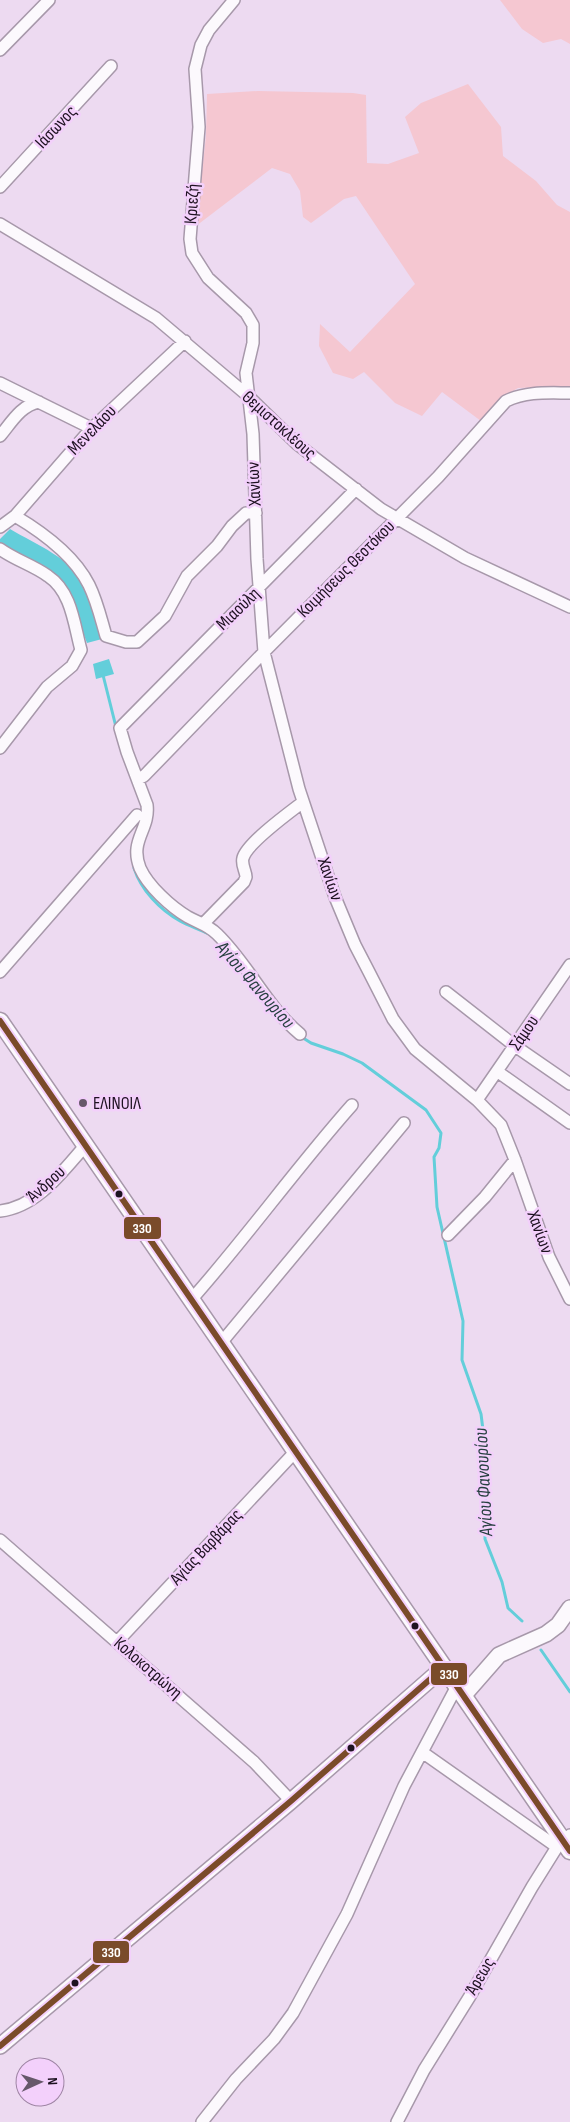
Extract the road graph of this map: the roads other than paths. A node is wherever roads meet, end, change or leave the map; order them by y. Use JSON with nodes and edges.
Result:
{"nodes":[{"id":1,"x":49,"y":0,"type":"edge"},
{"id":2,"x":234,"y":0,"type":"edge"},
{"id":3,"x":0,"y":50,"type":"edge"},
{"id":4,"x":112,"y":66,"type":"dead end"},
{"id":5,"x":0,"y":187,"type":"edge"},
{"id":6,"x":0,"y":224,"type":"edge"},
{"id":7,"x":185,"y":341,"type":"junction"},
{"id":8,"x":0,"y":383,"type":"edge"},
{"id":9,"x":570,"y":393,"type":"edge"},
{"id":10,"x":248,"y":395,"type":"junction"},
{"id":11,"x":39,"y":402,"type":"junction"},
{"id":12,"x":91,"y":428,"type":"junction"},
{"id":13,"x":0,"y":436,"type":"edge"},
{"id":14,"x":356,"y":489,"type":"junction"},
{"id":15,"x":256,"y":513,"type":"junction"},
{"id":16,"x":15,"y":516,"type":"junction"},
{"id":17,"x":397,"y":518,"type":"junction"},
{"id":18,"x":2,"y":525,"type":"edge"},
{"id":19,"x":0,"y":549,"type":"edge"},
{"id":20,"x":260,"y":588,"type":"junction"},
{"id":21,"x":570,"y":607,"type":"edge"},
{"id":22,"x":264,"y":652,"type":"junction"},
{"id":23,"x":0,"y":748,"type":"edge"},
{"id":24,"x":138,"y":779,"type":"junction"},
{"id":25,"x":303,"y":802,"type":"junction"},
{"id":26,"x":137,"y":815,"type":"dead end"},
{"id":27,"x":204,"y":923,"type":"junction"},
{"id":28,"x":570,"y":966,"type":"edge"},
{"id":29,"x":0,"y":972,"type":"edge"},
{"id":30,"x":446,"y":992,"type":"dead end"},
{"id":31,"x":0,"y":1021,"type":"edge"},
{"id":32,"x":300,"y":1034,"type":"dead end"},
{"id":33,"x":515,"y":1046,"type":"junction"},
{"id":34,"x":498,"y":1072,"type":"junction"},
{"id":35,"x":570,"y":1084,"type":"edge"},
{"id":36,"x":477,"y":1100,"type":"junction"},
{"id":37,"x":352,"y":1105,"type":"dead end"},
{"id":38,"x":404,"y":1123,"type":"dead end"},
{"id":39,"x":570,"y":1123,"type":"edge"},
{"id":40,"x":86,"y":1146,"type":"junction"},
{"id":41,"x":516,"y":1160,"type":"junction"},
{"id":42,"x":0,"y":1211,"type":"edge"},
{"id":43,"x":448,"y":1235,"type":"dead end"},
{"id":44,"x":570,"y":1299,"type":"edge"},
{"id":45,"x":191,"y":1300,"type":"junction"},
{"id":46,"x":221,"y":1343,"type":"junction"},
{"id":47,"x":295,"y":1452,"type":"junction"},
{"id":48,"x":0,"y":1540,"type":"edge"},
{"id":49,"x":570,"y":1608,"type":"edge"},
{"id":50,"x":118,"y":1642,"type":"junction"},
{"id":51,"x":443,"y":1668,"type":"junction"},
{"id":52,"x":460,"y":1690,"type":"junction"},
{"id":53,"x":422,"y":1752,"type":"junction"},
{"id":54,"x":291,"y":1801,"type":"junction"},
{"id":55,"x":565,"y":1843,"type":"edge"},
{"id":56,"x":0,"y":2046,"type":"edge"},
{"id":57,"x":202,"y":2122,"type":"edge"},
{"id":58,"x":396,"y":2122,"type":"edge"}],
"edges":[{"from":1,"to":3,"type":"street"},
{"from":2,"to":10,"type":"street","name":"Κριεζή"},
{"from":4,"to":5,"type":"street","name":"Ιάσωνος"},
{"from":6,"to":7,"type":"street","name":"Θεμιστοκλέους"},
{"from":7,"to":10,"type":"street","name":"Θεμιστοκλέους"},
{"from":7,"to":12,"type":"street","name":"Μενελάου"},
{"from":8,"to":11,"type":"street"},
{"from":9,"to":17,"type":"street","name":"Κοιμήσεως Θεοτόκου"},
{"from":10,"to":14,"type":"street","name":"Θεμιστοκλέους"},
{"from":10,"to":15,"type":"street","name":"Χανίων"},
{"from":11,"to":12,"type":"street"},
{"from":11,"to":13,"type":"street"},
{"from":12,"to":16,"type":"street","name":"Μενελάου"},
{"from":14,"to":17,"type":"street","name":"Θεμιστοκλέους"},
{"from":14,"to":20,"type":"street","name":"Μιαούλη"},
{"from":15,"to":16,"type":"street"},
{"from":15,"to":20,"type":"street","name":"Χανίων"},
{"from":16,"to":18,"type":"street","name":"Μενελάου"},
{"from":17,"to":21,"type":"street","name":"Θεμιστοκλέους"},
{"from":17,"to":22,"type":"street","name":"Κοιμήσεως Θεοτόκου"},
{"from":19,"to":23,"type":"street"},
{"from":20,"to":22,"type":"street","name":"Χανίων"},
{"from":20,"to":24,"type":"street","name":"Μιαούλη"},
{"from":22,"to":24,"type":"street","name":"Κοιμήσεως Θεοτόκου"},
{"from":22,"to":25,"type":"street","name":"Χανίων"},
{"from":24,"to":27,"type":"street"},
{"from":25,"to":27,"type":"street"},
{"from":25,"to":36,"type":"street","name":"Χανίων"},
{"from":26,"to":29,"type":"street"},
{"from":27,"to":32,"type":"street"},
{"from":28,"to":33,"type":"street","name":"Σάμου"},
{"from":30,"to":33,"type":"street"},
{"from":31,"to":40,"type":"main road"},
{"from":33,"to":34,"type":"street","name":"Σάμου"},
{"from":33,"to":35,"type":"street"},
{"from":34,"to":36,"type":"street","name":"Σάμου"},
{"from":34,"to":39,"type":"street"},
{"from":36,"to":41,"type":"street","name":"Χανίων"},
{"from":37,"to":45,"type":"street"},
{"from":38,"to":46,"type":"street"},
{"from":40,"to":42,"type":"street","name":"Άνδρου"},
{"from":40,"to":45,"type":"main road"},
{"from":41,"to":43,"type":"street"},
{"from":41,"to":44,"type":"street","name":"Χανίων"},
{"from":45,"to":46,"type":"main road"},
{"from":46,"to":47,"type":"main road"},
{"from":47,"to":50,"type":"street","name":"Αγίας Βαρβάρας"},
{"from":47,"to":51,"type":"main road"},
{"from":48,"to":50,"type":"street","name":"Κολοκοτρώνη"},
{"from":49,"to":52,"type":"street"},
{"from":50,"to":54,"type":"street","name":"Κολοκοτρώνη"},
{"from":51,"to":52,"type":"main road"},
{"from":51,"to":54,"type":"street"},
{"from":52,"to":53,"type":"street"},
{"from":52,"to":55,"type":"main road"},
{"from":53,"to":55,"type":"street"},
{"from":53,"to":57,"type":"street"},
{"from":54,"to":56,"type":"street"},
{"from":55,"to":58,"type":"street","name":"Άρεως"}]}
